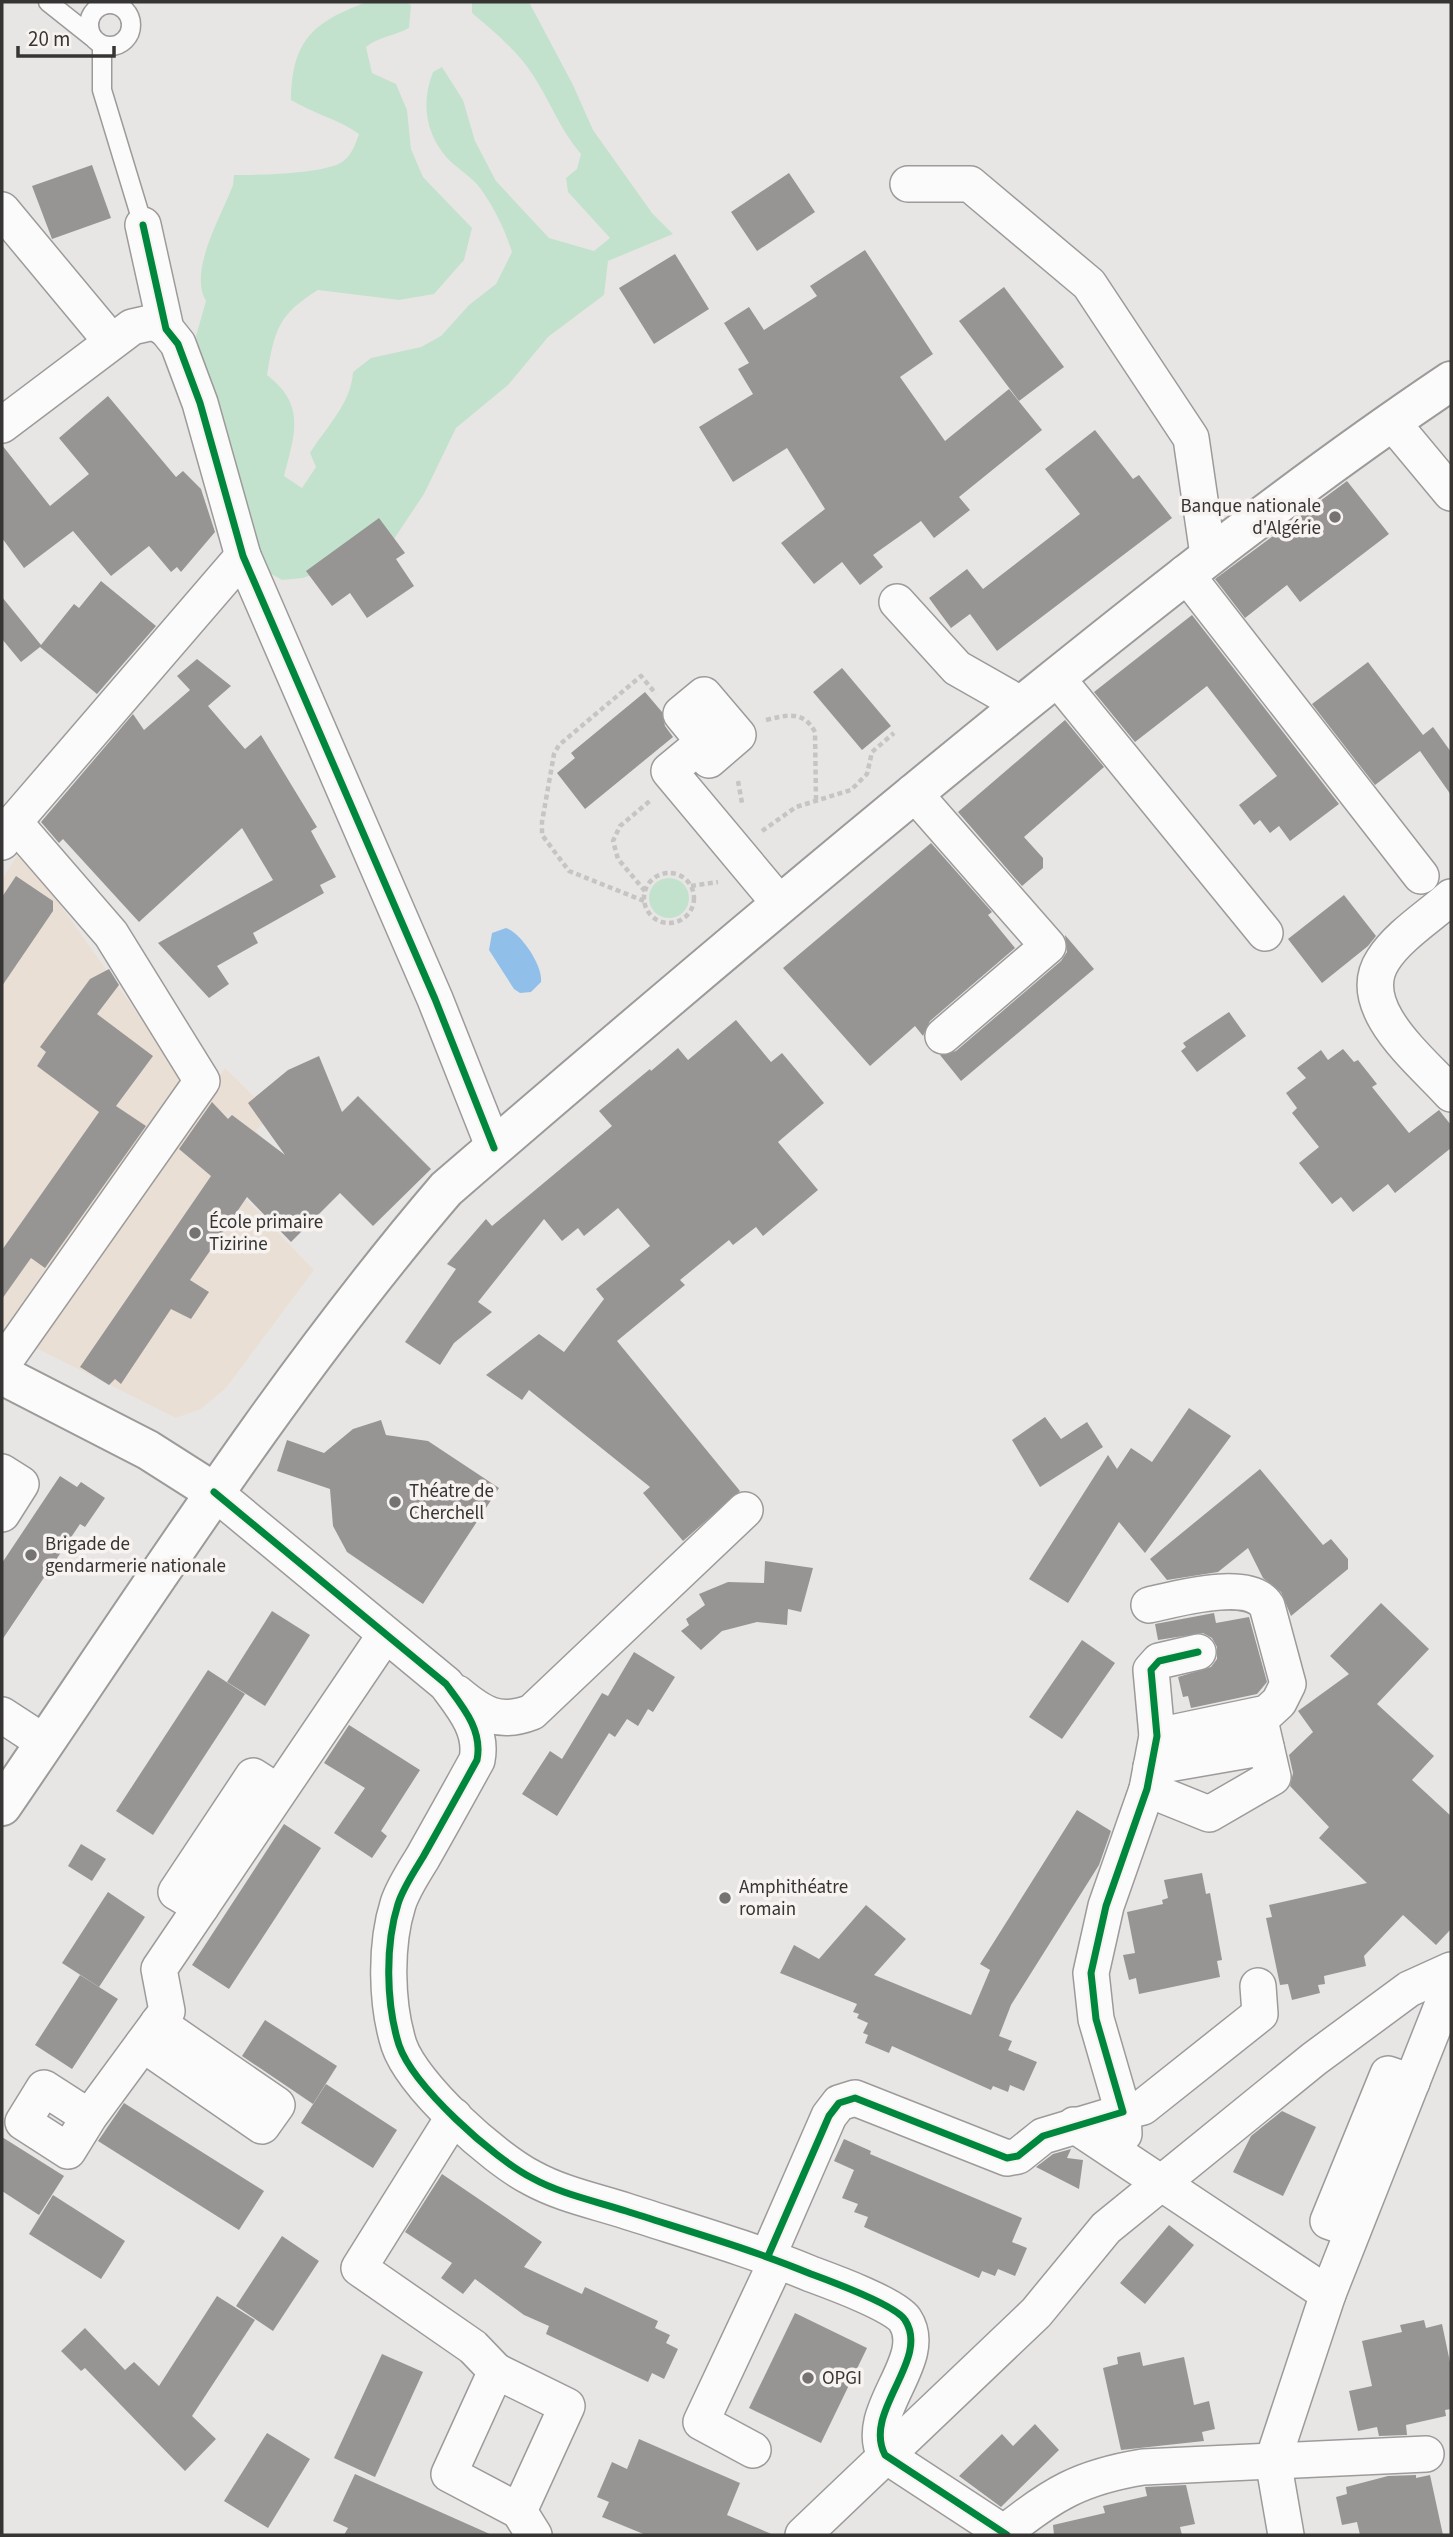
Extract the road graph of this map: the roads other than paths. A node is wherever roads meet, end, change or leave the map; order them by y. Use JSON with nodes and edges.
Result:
{"nodes":[{"id":1,"x":48,"y":2,"type":"edge"},
{"id":2,"x":104,"y":3,"type":"edge"},
{"id":3,"x":97,"y":41,"type":"junction"},
{"id":4,"x":908,"y":184,"type":"dead end"},
{"id":5,"x":2,"y":210,"type":"edge"},
{"id":6,"x":143,"y":225,"type":"joint"},
{"id":7,"x":166,"y":329,"type":"junction"},
{"id":8,"x":111,"y":341,"type":"junction"},
{"id":9,"x":1451,"y":381,"type":"edge"},
{"id":10,"x":1391,"y":421,"type":"junction"},
{"id":11,"x":2,"y":425,"type":"edge"},
{"id":12,"x":1451,"y":493,"type":"edge"},
{"id":13,"x":243,"y":556,"type":"junction"},
{"id":14,"x":1197,"y":564,"type":"junction"},
{"id":15,"x":897,"y":602,"type":"dead end"},
{"id":16,"x":1056,"y":677,"type":"junction"},
{"id":17,"x":1022,"y":705,"type":"junction"},
{"id":18,"x":698,"y":747,"type":"dead end"},
{"id":19,"x":913,"y":792,"type":"junction"},
{"id":20,"x":8,"y":832,"type":"edge"},
{"id":21,"x":1421,"y":876,"type":"dead end"},
{"id":22,"x":1451,"y":897,"type":"edge"},
{"id":23,"x":781,"y":905,"type":"junction"},
{"id":24,"x":1265,"y":933,"type":"dead end"},
{"id":25,"x":943,"y":1036,"type":"dead end"},
{"id":26,"x":1451,"y":1094,"type":"edge"},
{"id":27,"x":494,"y":1148,"type":"junction"},
{"id":28,"x":2,"y":1365,"type":"edge"},
{"id":29,"x":2,"y":1375,"type":"edge"},
{"id":30,"x":2,"y":1472,"type":"edge"},
{"id":31,"x":214,"y":1492,"type":"junction"},
{"id":32,"x":745,"y":1510,"type":"dead end"},
{"id":33,"x":2,"y":1514,"type":"edge"},
{"id":34,"x":1149,"y":1605,"type":"dead end"},
{"id":35,"x":385,"y":1636,"type":"junction"},
{"id":36,"x":1198,"y":1652,"type":"dead end"},
{"id":37,"x":446,"y":1684,"type":"junction"},
{"id":38,"x":531,"y":1712,"type":"junction"},
{"id":39,"x":2,"y":1715,"type":"edge"},
{"id":40,"x":1263,"y":1732,"type":"junction"},
{"id":41,"x":45,"y":1743,"type":"junction"},
{"id":42,"x":1151,"y":1764,"type":"junction"},
{"id":43,"x":471,"y":1771,"type":"junction"},
{"id":44,"x":2,"y":1806,"type":"edge"},
{"id":45,"x":1451,"y":1970,"type":"edge"},
{"id":46,"x":1451,"y":1983,"type":"edge"},
{"id":47,"x":1258,"y":1986,"type":"dead end"},
{"id":48,"x":1123,"y":2112,"type":"junction"},
{"id":49,"x":454,"y":2116,"type":"junction"},
{"id":50,"x":89,"y":2118,"type":"dead end"},
{"id":51,"x":1074,"y":2125,"type":"junction"},
{"id":52,"x":1125,"y":2157,"type":"junction"},
{"id":53,"x":1162,"y":2182,"type":"junction"},
{"id":54,"x":1106,"y":2228,"type":"junction"},
{"id":55,"x":773,"y":2258,"type":"junction"},
{"id":56,"x":1328,"y":2294,"type":"junction"},
{"id":57,"x":496,"y":2371,"type":"junction"},
{"id":58,"x":753,"y":2450,"type":"dead end"},
{"id":59,"x":1426,"y":2454,"type":"dead end"},
{"id":60,"x":885,"y":2455,"type":"junction"},
{"id":61,"x":1273,"y":2460,"type":"junction"},
{"id":62,"x":527,"y":2523,"type":"edge"},
{"id":63,"x":1006,"y":2534,"type":"edge"},
{"id":64,"x":803,"y":2535,"type":"edge"},
{"id":65,"x":1286,"y":2535,"type":"edge"}],
"edges":[{"from":1,"to":3,"type":"lane"},
{"from":2,"to":3,"type":"lane"},
{"from":2,"to":3,"type":"lane"},
{"from":3,"to":6,"type":"lane"},
{"from":4,"to":14,"type":"street"},
{"from":5,"to":8,"type":"street"},
{"from":6,"to":7,"type":"street"},
{"from":7,"to":8,"type":"street"},
{"from":7,"to":13,"type":"street"},
{"from":8,"to":11,"type":"street"},
{"from":9,"to":10,"type":"main road"},
{"from":10,"to":12,"type":"street"},
{"from":10,"to":14,"type":"main road"},
{"from":13,"to":20,"type":"street"},
{"from":13,"to":27,"type":"street"},
{"from":14,"to":16,"type":"main road"},
{"from":14,"to":21,"type":"street"},
{"from":15,"to":17,"type":"street"},
{"from":16,"to":17,"type":"main road"},
{"from":16,"to":24,"type":"street"},
{"from":17,"to":19,"type":"main road"},
{"from":18,"to":23,"type":"street"},
{"from":19,"to":23,"type":"main road"},
{"from":19,"to":25,"type":"street"},
{"from":20,"to":28,"type":"street"},
{"from":22,"to":26,"type":"street"},
{"from":23,"to":27,"type":"main road"},
{"from":27,"to":31,"type":"main road"},
{"from":29,"to":31,"type":"main road"},
{"from":30,"to":33,"type":"street"},
{"from":31,"to":35,"type":"street"},
{"from":31,"to":41,"type":"main road"},
{"from":32,"to":38,"type":"street"},
{"from":34,"to":40,"type":"street"},
{"from":35,"to":37,"type":"street"},
{"from":35,"to":50,"type":"street"},
{"from":36,"to":42,"type":"street"},
{"from":37,"to":38,"type":"street"},
{"from":37,"to":43,"type":"street"},
{"from":38,"to":43,"type":"street"},
{"from":39,"to":41,"type":"street"},
{"from":40,"to":42,"type":"street"},
{"from":40,"to":42,"type":"street"},
{"from":41,"to":44,"type":"main road"},
{"from":42,"to":48,"type":"street"},
{"from":43,"to":49,"type":"street"},
{"from":45,"to":53,"type":"street"},
{"from":46,"to":56,"type":"street"},
{"from":47,"to":48,"type":"street"},
{"from":48,"to":51,"type":"street"},
{"from":48,"to":52,"type":"street"},
{"from":49,"to":55,"type":"street"},
{"from":49,"to":57,"type":"street"},
{"from":51,"to":52,"type":"street"},
{"from":51,"to":55,"type":"street"},
{"from":52,"to":53,"type":"street"},
{"from":52,"to":54,"type":"street"},
{"from":53,"to":54,"type":"street"},
{"from":53,"to":56,"type":"street"},
{"from":54,"to":60,"type":"street"},
{"from":55,"to":58,"type":"street"},
{"from":55,"to":60,"type":"street"},
{"from":56,"to":61,"type":"street"},
{"from":57,"to":62,"type":"street"},
{"from":57,"to":62,"type":"street"},
{"from":59,"to":61,"type":"street"},
{"from":60,"to":63,"type":"street"},
{"from":60,"to":64,"type":"street"},
{"from":61,"to":63,"type":"street"},
{"from":61,"to":65,"type":"street"}]}
